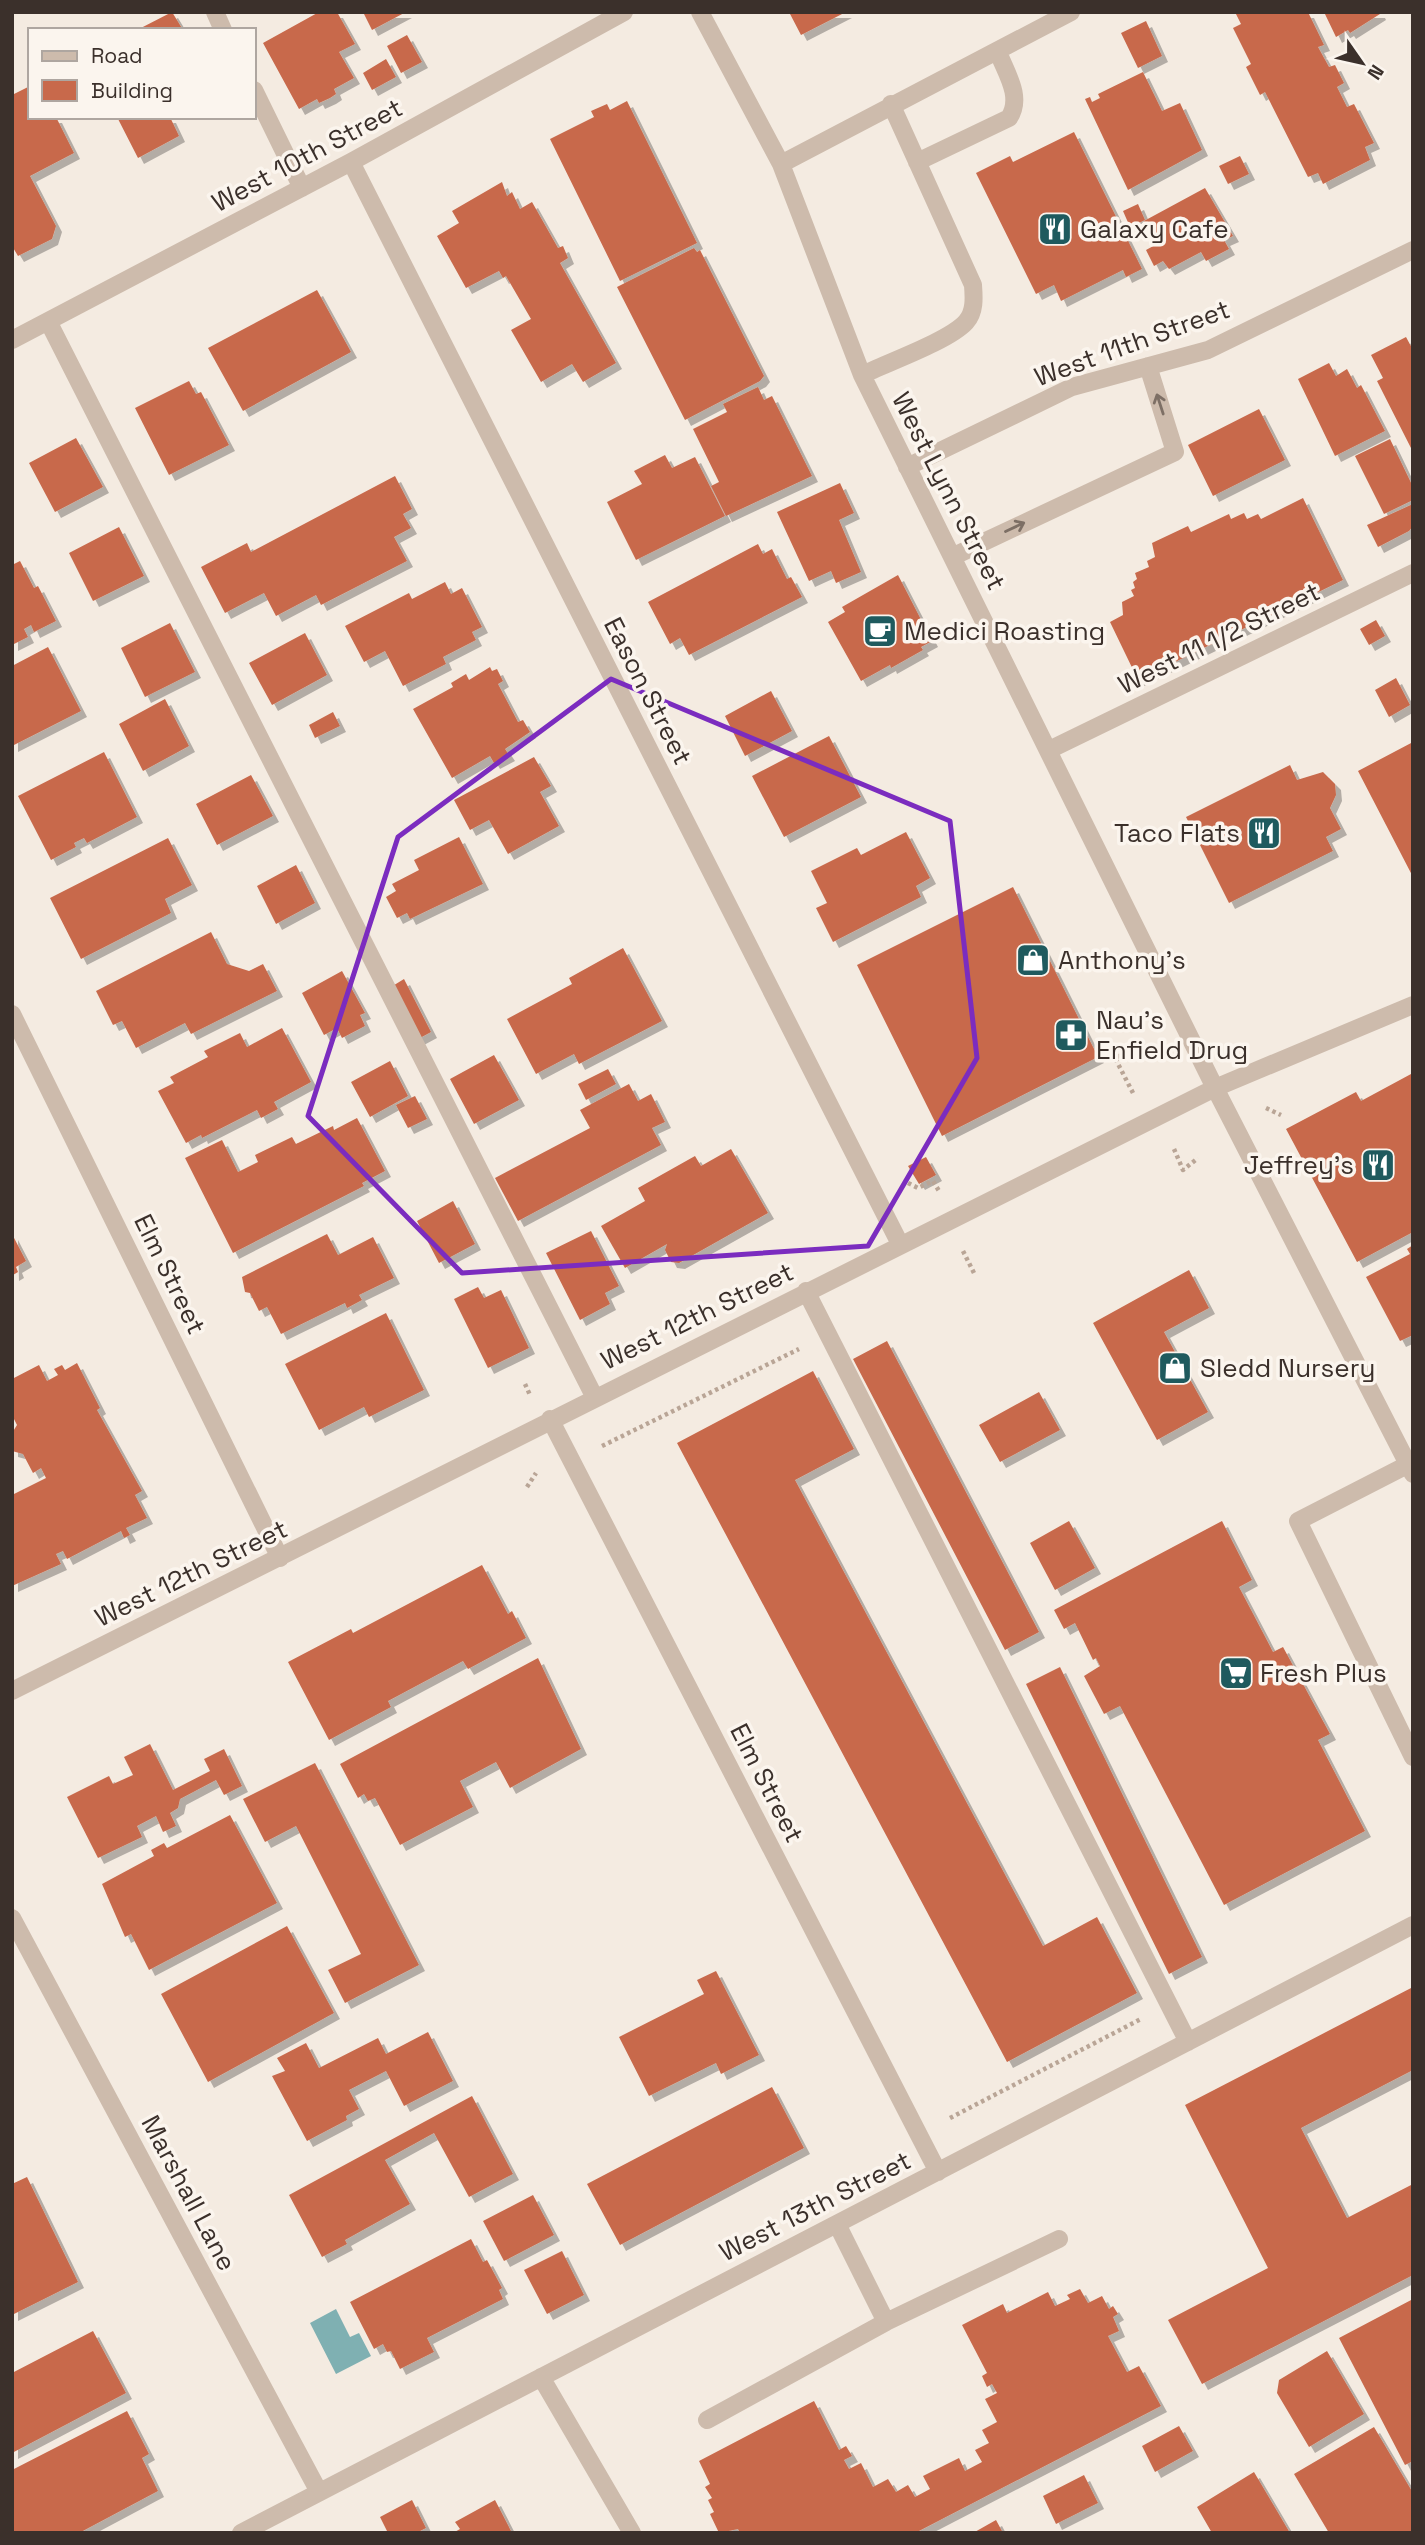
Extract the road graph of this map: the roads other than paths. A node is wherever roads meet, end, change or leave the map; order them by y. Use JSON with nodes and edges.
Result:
{"nodes":[{"id":1,"x":215,"y":12,"type":"edge"},
{"id":2,"x":624,"y":12,"type":"edge"},
{"id":3,"x":700,"y":12,"type":"edge"},
{"id":4,"x":1071,"y":12,"type":"edge"},
{"id":5,"x":222,"y":28,"type":"edge"},
{"id":6,"x":998,"y":52,"type":"junction"},
{"id":7,"x":256,"y":94,"type":"edge"},
{"id":8,"x":891,"y":104,"type":"junction"},
{"id":9,"x":351,"y":162,"type":"junction"},
{"id":10,"x":917,"y":162,"type":"junction"},
{"id":11,"x":781,"y":164,"type":"junction"},
{"id":12,"x":302,"y":188,"type":"junction"},
{"id":13,"x":1413,"y":250,"type":"edge"},
{"id":14,"x":48,"y":321,"type":"junction"},
{"id":15,"x":12,"y":340,"type":"edge"},
{"id":16,"x":1148,"y":366,"type":"junction"},
{"id":17,"x":862,"y":375,"type":"junction"},
{"id":18,"x":907,"y":467,"type":"junction"},
{"id":19,"x":954,"y":556,"type":"junction"},
{"id":20,"x":1413,"y":573,"type":"edge"},
{"id":21,"x":1049,"y":750,"type":"junction"},
{"id":22,"x":1413,"y":1005,"type":"edge"},
{"id":23,"x":12,"y":1014,"type":"edge"},
{"id":24,"x":1215,"y":1088,"type":"junction"},
{"id":25,"x":900,"y":1244,"type":"junction"},
{"id":26,"x":806,"y":1291,"type":"junction"},
{"id":27,"x":594,"y":1396,"type":"junction"},
{"id":28,"x":550,"y":1419,"type":"junction"},
{"id":29,"x":1411,"y":1467,"type":"edge"},
{"id":30,"x":280,"y":1558,"type":"junction"},
{"id":31,"x":12,"y":1691,"type":"edge"},
{"id":32,"x":1413,"y":1757,"type":"edge"},
{"id":33,"x":12,"y":1918,"type":"edge"},
{"id":34,"x":1413,"y":1925,"type":"edge"},
{"id":35,"x":1188,"y":2042,"type":"junction"},
{"id":36,"x":938,"y":2172,"type":"junction"},
{"id":37,"x":836,"y":2224,"type":"junction"},
{"id":38,"x":1059,"y":2239,"type":"dead end"},
{"id":39,"x":886,"y":2322,"type":"junction"},
{"id":40,"x":541,"y":2377,"type":"junction"},
{"id":41,"x":707,"y":2420,"type":"dead end"},
{"id":42,"x":319,"y":2492,"type":"junction"},
{"id":43,"x":241,"y":2533,"type":"edge"},
{"id":44,"x":632,"y":2533,"type":"edge"}],
"edges":[{"from":1,"to":5,"type":"street"},
{"from":2,"to":9,"type":"street","name":"West 10th Street"},
{"from":3,"to":11,"type":"street","name":"West Lynn Street"},
{"from":4,"to":6,"type":"street"},
{"from":6,"to":8,"type":"street"},
{"from":6,"to":10,"type":"street"},
{"from":7,"to":12,"type":"street"},
{"from":8,"to":10,"type":"street"},
{"from":8,"to":11,"type":"street"},
{"from":9,"to":12,"type":"street","name":"West 10th Street"},
{"from":9,"to":25,"type":"street","name":"Eason Street"},
{"from":10,"to":17,"type":"street"},
{"from":11,"to":17,"type":"street","name":"West Lynn Street"},
{"from":12,"to":14,"type":"street","name":"West 10th Street"},
{"from":13,"to":16,"type":"street","name":"West 11th Street"},
{"from":14,"to":15,"type":"street","name":"West 10th Street"},
{"from":14,"to":27,"type":"street"},
{"from":16,"to":18,"type":"street","name":"West 11th Street"},
{"from":19,"to":16,"type":"street","one_way":true},
{"from":17,"to":18,"type":"street","name":"West Lynn Street"},
{"from":18,"to":19,"type":"street","name":"West Lynn Street"},
{"from":19,"to":21,"type":"street","name":"West Lynn Street"},
{"from":20,"to":21,"type":"street","name":"West 11 1/2 Street"},
{"from":21,"to":24,"type":"street","name":"West Lynn Street"},
{"from":22,"to":24,"type":"street","name":"West 12th Street"},
{"from":23,"to":30,"type":"street","name":"Elm Street"},
{"from":24,"to":25,"type":"street","name":"West 12th Street"},
{"from":24,"to":29,"type":"street","name":"West Lynn Street"},
{"from":25,"to":26,"type":"street","name":"West 12th Street"},
{"from":26,"to":27,"type":"street","name":"West 12th Street"},
{"from":26,"to":35,"type":"street"},
{"from":27,"to":28,"type":"street","name":"West 12th Street"},
{"from":28,"to":30,"type":"street","name":"West 12th Street"},
{"from":28,"to":36,"type":"street","name":"Elm Street"},
{"from":29,"to":32,"type":"street"},
{"from":30,"to":31,"type":"street","name":"West 12th Street"},
{"from":33,"to":42,"type":"street","name":"Marshall Lane"},
{"from":34,"to":35,"type":"street","name":"West 13th Street"},
{"from":35,"to":36,"type":"street","name":"West 13th Street"},
{"from":36,"to":37,"type":"street","name":"West 13th Street"},
{"from":37,"to":39,"type":"street"},
{"from":37,"to":40,"type":"street","name":"West 13th Street"},
{"from":38,"to":39,"type":"street"},
{"from":39,"to":41,"type":"street"},
{"from":40,"to":42,"type":"street","name":"West 13th Street"},
{"from":40,"to":44,"type":"street"},
{"from":42,"to":43,"type":"street","name":"West 13th Street"}]}
